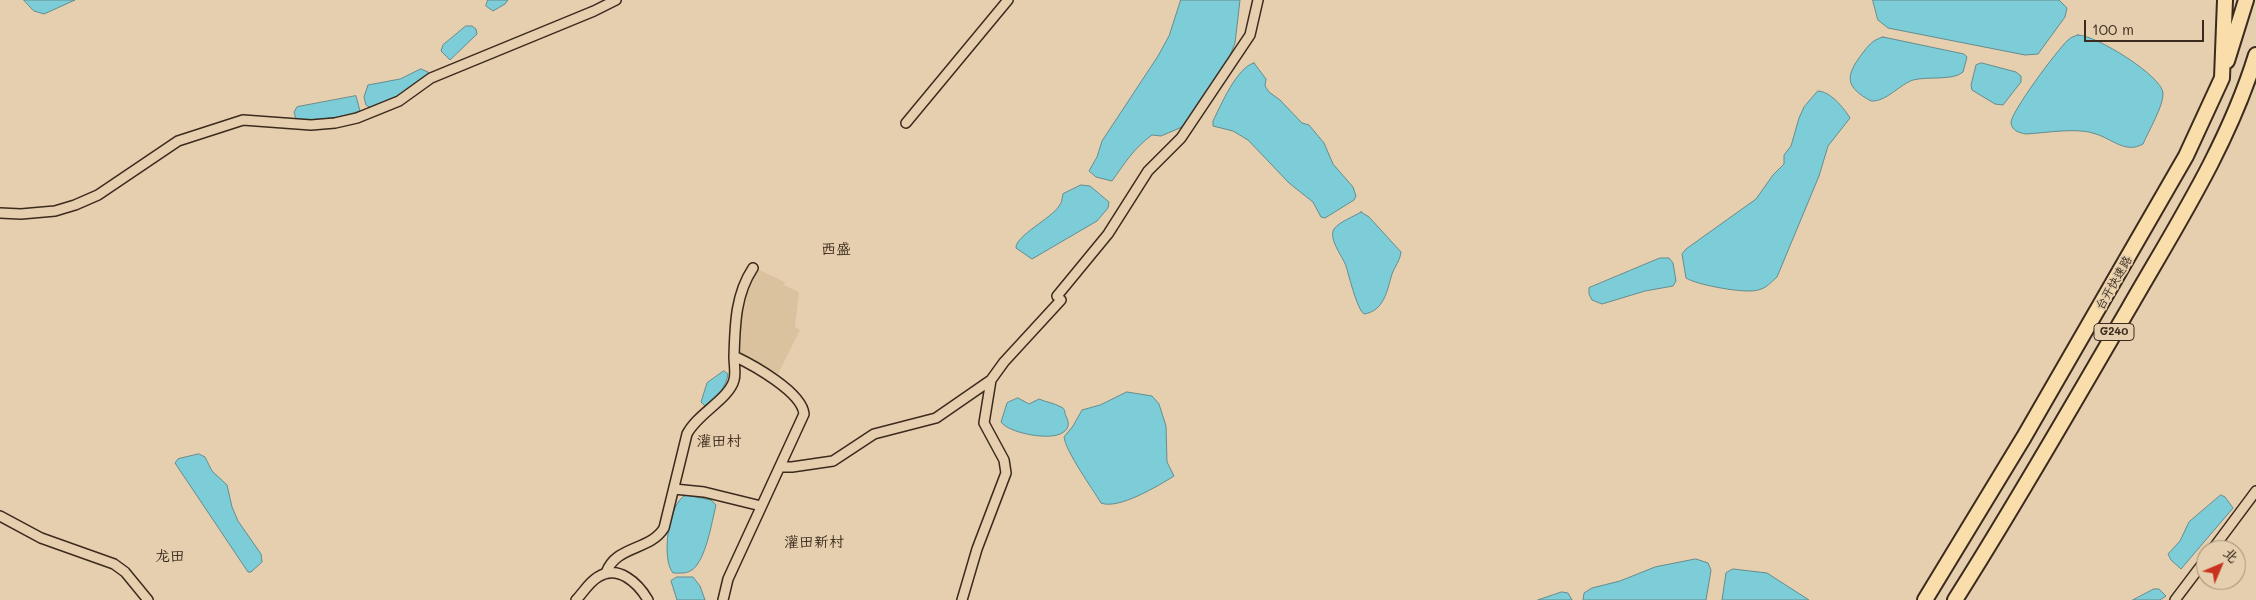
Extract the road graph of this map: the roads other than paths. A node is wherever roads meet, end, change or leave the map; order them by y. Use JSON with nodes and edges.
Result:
{"nodes":[{"id":1,"x":616,"y":0,"type":"edge"},
{"id":2,"x":1008,"y":0,"type":"edge"},
{"id":3,"x":1258,"y":0,"type":"edge"},
{"id":4,"x":2225,"y":0,"type":"edge"},
{"id":5,"x":2246,"y":0,"type":"edge"},
{"id":6,"x":2255,"y":60,"type":"edge"},
{"id":7,"x":2222,"y":78,"type":"junction"},
{"id":8,"x":906,"y":123,"type":"dead end"},
{"id":9,"x":0,"y":213,"type":"edge"},
{"id":10,"x":753,"y":268,"type":"dead end"},
{"id":11,"x":734,"y":356,"type":"junction"},
{"id":12,"x":991,"y":380,"type":"junction"},
{"id":13,"x":780,"y":467,"type":"junction"},
{"id":14,"x":674,"y":489,"type":"junction"},
{"id":15,"x":2256,"y":491,"type":"edge"},
{"id":16,"x":761,"y":506,"type":"junction"},
{"id":17,"x":0,"y":516,"type":"edge"},
{"id":18,"x":2219,"y":540,"type":"edge"},
{"id":19,"x":2196,"y":572,"type":"edge"},
{"id":20,"x":606,"y":573,"type":"junction"},
{"id":21,"x":148,"y":600,"type":"edge"},
{"id":22,"x":576,"y":600,"type":"edge"},
{"id":23,"x":648,"y":600,"type":"edge"},
{"id":24,"x":723,"y":600,"type":"edge"},
{"id":25,"x":962,"y":600,"type":"edge"},
{"id":26,"x":1925,"y":600,"type":"edge"},
{"id":27,"x":1955,"y":600,"type":"edge"},
{"id":28,"x":2174,"y":600,"type":"edge"}],
"edges":[{"from":1,"to":9,"type":"street"},
{"from":2,"to":8,"type":"street"},
{"from":3,"to":12,"type":"street"},
{"from":4,"to":7,"type":"highway","name":"台开快速路"},
{"from":5,"to":7,"type":"highway","number":"G240"},
{"from":6,"to":27,"type":"highway","name":"台开快速路","number":"G240"},
{"from":7,"to":26,"type":"highway","name":"台开快速路","number":"G240"},
{"from":10,"to":11,"type":"street"},
{"from":11,"to":13,"type":"street"},
{"from":11,"to":14,"type":"street"},
{"from":12,"to":13,"type":"street"},
{"from":12,"to":25,"type":"street"},
{"from":13,"to":16,"type":"street"},
{"from":14,"to":16,"type":"street"},
{"from":14,"to":20,"type":"street"},
{"from":15,"to":18,"type":"street"},
{"from":16,"to":24,"type":"street"},
{"from":17,"to":21,"type":"street"},
{"from":19,"to":28,"type":"street"},
{"from":20,"to":22,"type":"street"},
{"from":20,"to":23,"type":"street"}]}
